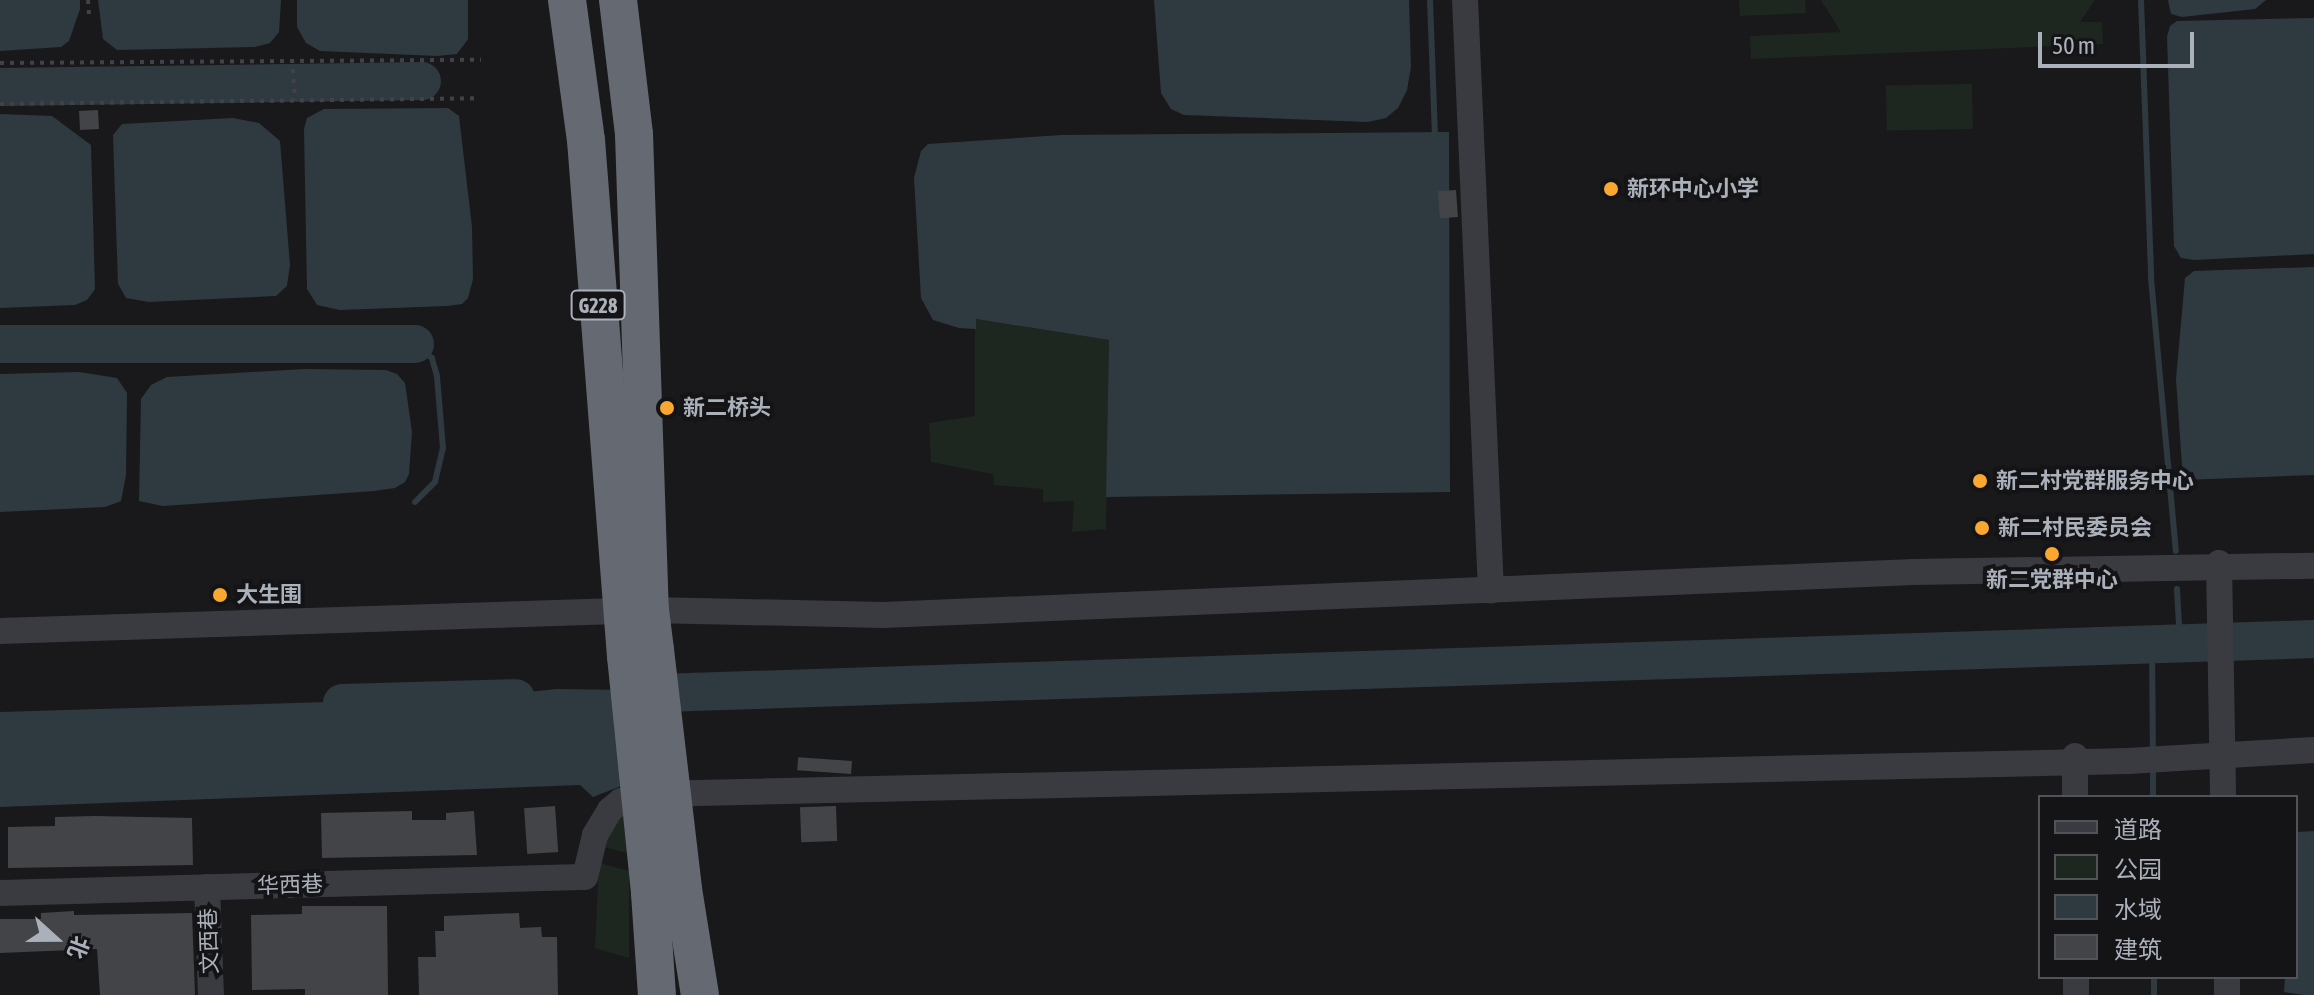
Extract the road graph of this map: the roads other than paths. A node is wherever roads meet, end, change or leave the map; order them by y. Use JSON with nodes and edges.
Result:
{"nodes":[{"id":1,"x":567,"y":0,"type":"edge"},
{"id":2,"x":618,"y":0,"type":"edge"},
{"id":3,"x":1465,"y":0,"type":"edge"},
{"id":4,"x":2219,"y":563,"type":"dead end"},
{"id":5,"x":2314,"y":566,"type":"edge"},
{"id":6,"x":1491,"y":590,"type":"junction"},
{"id":7,"x":636,"y":611,"type":"junction"},
{"id":8,"x":0,"y":631,"type":"edge"},
{"id":9,"x":2314,"y":750,"type":"edge"},
{"id":10,"x":2075,"y":756,"type":"dead end"},
{"id":11,"x":2075,"y":795,"type":"edge"},
{"id":12,"x":2223,"y":795,"type":"edge"},
{"id":13,"x":207,"y":887,"type":"junction"},
{"id":14,"x":667,"y":891,"type":"junction"},
{"id":15,"x":0,"y":893,"type":"edge"},
{"id":16,"x":211,"y":995,"type":"edge"},
{"id":17,"x":657,"y":995,"type":"edge"},
{"id":18,"x":700,"y":995,"type":"edge"}],
"edges":[{"from":1,"to":7,"type":"highway","number":"G228"},
{"from":2,"to":7,"type":"highway","number":"G228"},
{"from":3,"to":6,"type":"street"},
{"from":4,"to":12,"type":"street"},
{"from":5,"to":6,"type":"street"},
{"from":6,"to":7,"type":"street"},
{"from":7,"to":8,"type":"street"},
{"from":7,"to":14,"type":"highway","number":"G228","bridge":true},
{"from":9,"to":13,"type":"street","name":"华西巷"},
{"from":10,"to":11,"type":"street"},
{"from":13,"to":15,"type":"street","name":"华西巷"},
{"from":13,"to":16,"type":"street","name":"文西巷"},
{"from":14,"to":17,"type":"highway","number":"G228"},
{"from":14,"to":18,"type":"highway","number":"G228"}]}
